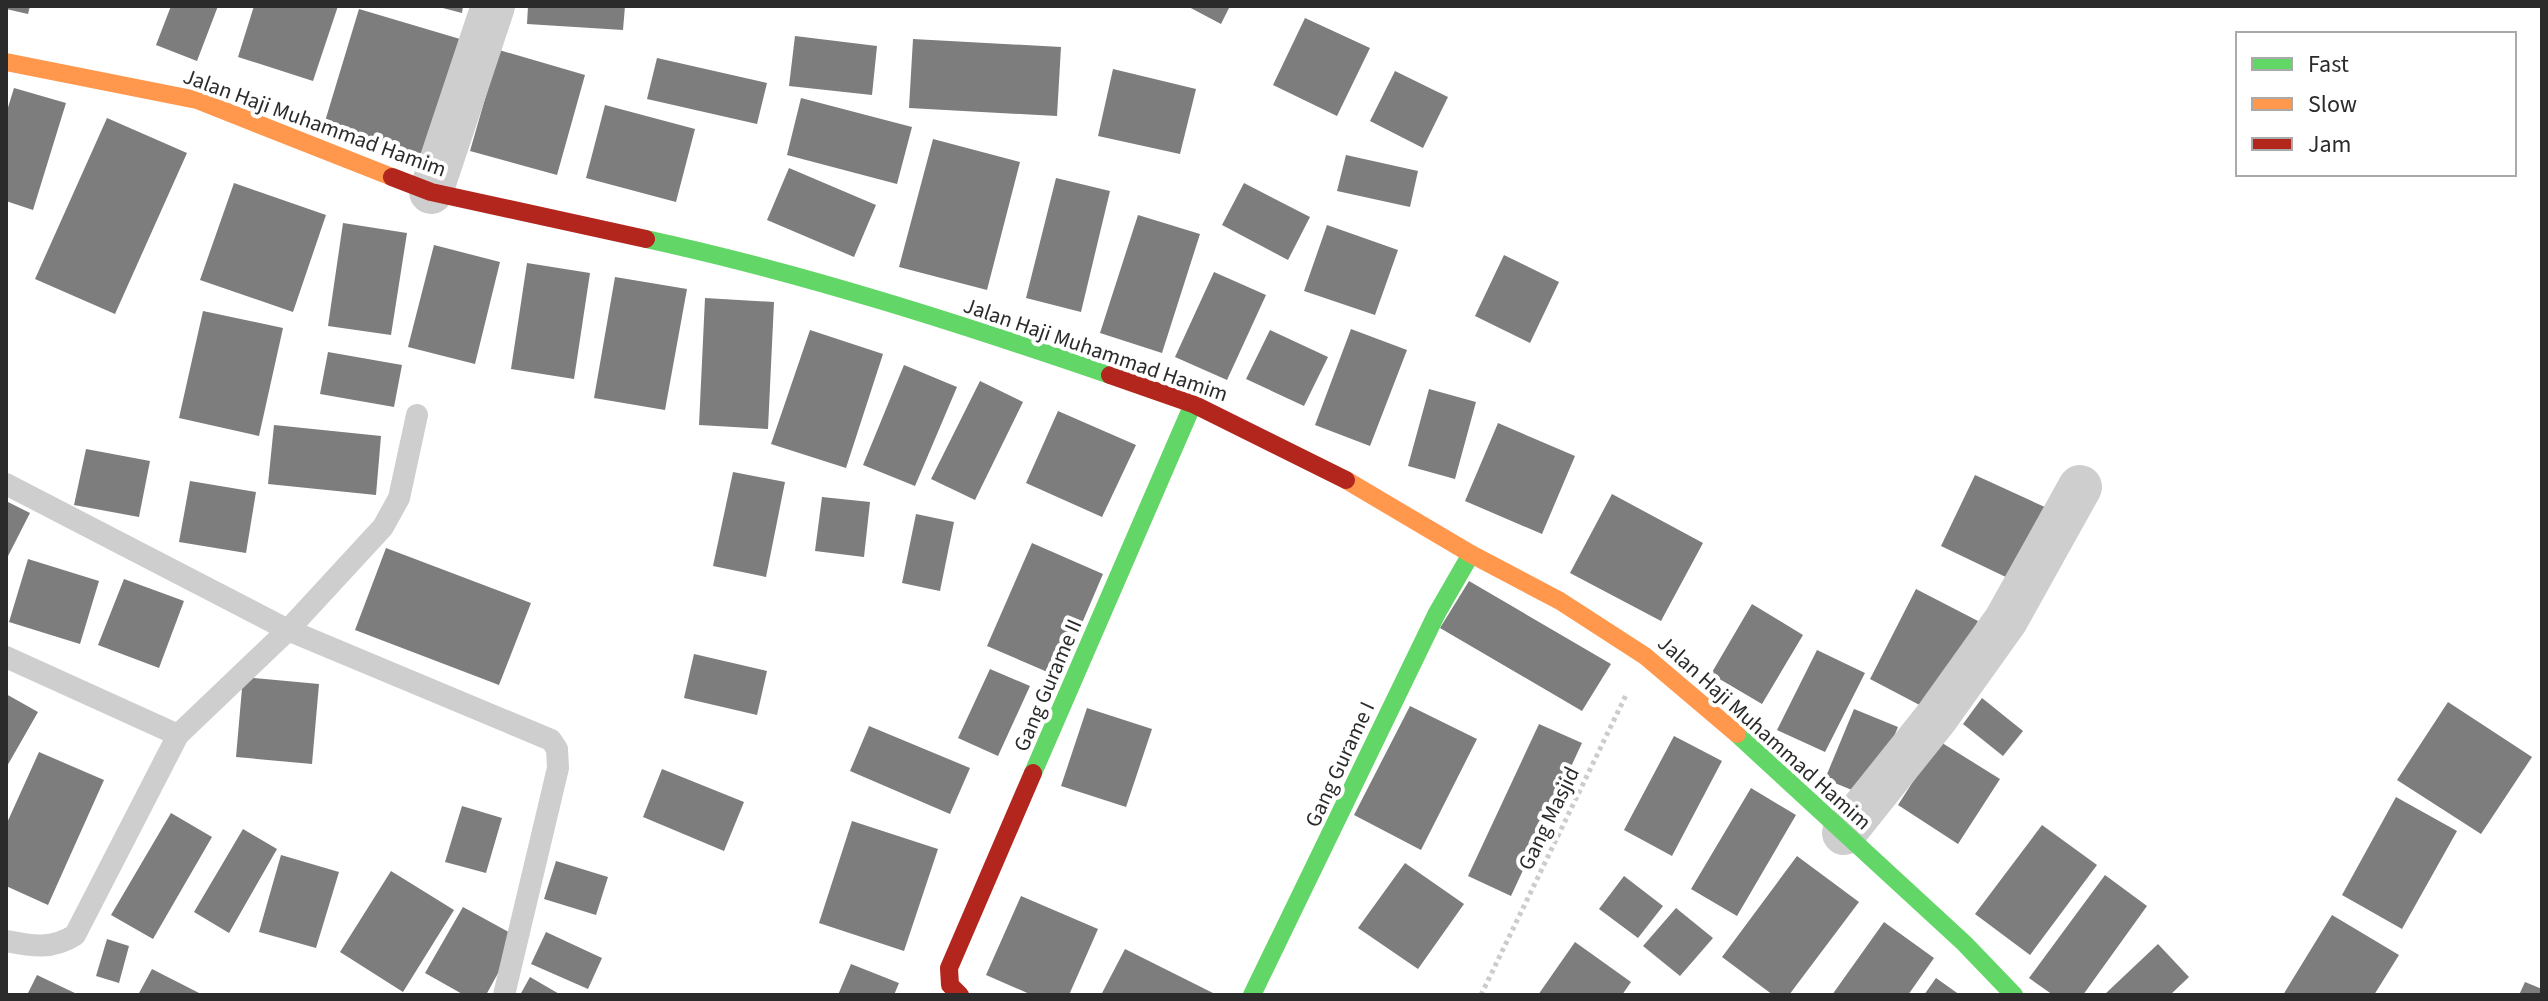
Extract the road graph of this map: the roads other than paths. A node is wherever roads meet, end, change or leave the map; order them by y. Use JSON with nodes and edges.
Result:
{"nodes":[{"id":1,"x":493,"y":6,"type":"edge"},
{"id":2,"x":6,"y":62,"type":"edge"},
{"id":3,"x":431,"y":192,"type":"junction"},
{"id":4,"x":1193,"y":404,"type":"junction"},
{"id":5,"x":417,"y":415,"type":"dead end"},
{"id":6,"x":6,"y":484,"type":"edge"},
{"id":7,"x":2080,"y":487,"type":"dead end"},
{"id":8,"x":1471,"y":554,"type":"junction"},
{"id":9,"x":288,"y":630,"type":"junction"},
{"id":10,"x":6,"y":657,"type":"edge"},
{"id":11,"x":178,"y":735,"type":"junction"},
{"id":12,"x":1844,"y":833,"type":"junction"},
{"id":13,"x":6,"y":941,"type":"edge"},
{"id":14,"x":955,"y":990,"type":"edge"},
{"id":15,"x":504,"y":995,"type":"edge"},
{"id":16,"x":1252,"y":995,"type":"edge"},
{"id":17,"x":2014,"y":995,"type":"edge"}],
"edges":[{"from":1,"to":3,"type":"street"},
{"from":2,"to":3,"type":"street","name":"Jalan Haji Muhammad Hamim"},
{"from":3,"to":4,"type":"street","name":"Jalan Haji Muhammad Hamim"},
{"from":4,"to":8,"type":"street","name":"Jalan Haji Muhammad Hamim"},
{"from":4,"to":14,"type":"street","name":"Gang Gurame II"},
{"from":5,"to":9,"type":"lane"},
{"from":6,"to":9,"type":"lane"},
{"from":7,"to":12,"type":"street"},
{"from":8,"to":12,"type":"street","name":"Jalan Haji Muhammad Hamim"},
{"from":8,"to":16,"type":"street","name":"Gang Gurame I"},
{"from":9,"to":11,"type":"lane"},
{"from":9,"to":15,"type":"lane"},
{"from":10,"to":11,"type":"lane"},
{"from":11,"to":13,"type":"lane"},
{"from":12,"to":17,"type":"street","name":"Jalan Haji Muhammad Hamim"}]}
